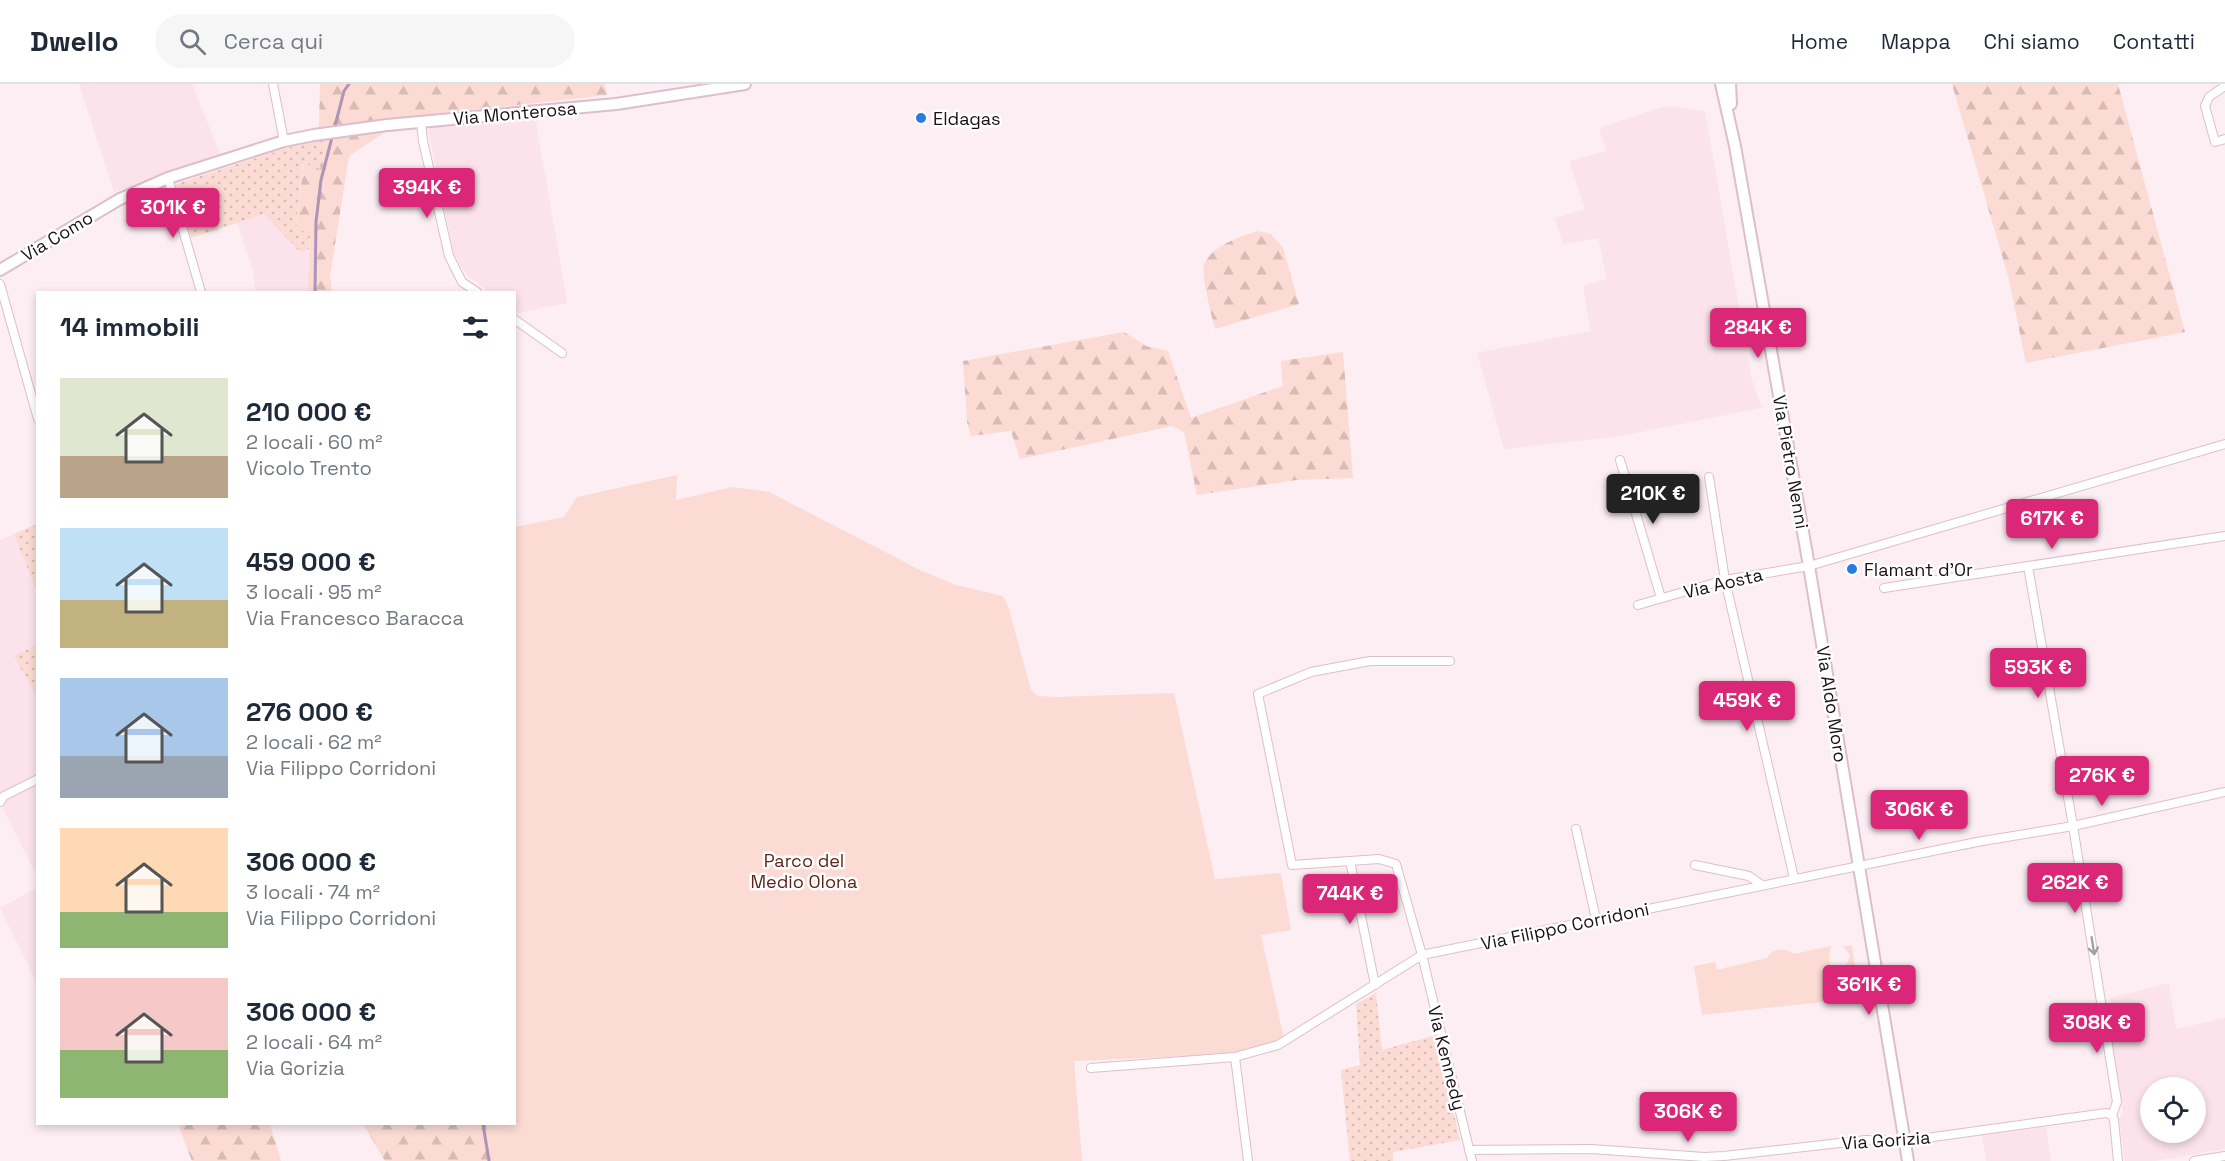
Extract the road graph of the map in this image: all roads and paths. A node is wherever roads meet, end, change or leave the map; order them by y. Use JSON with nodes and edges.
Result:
{"nodes":[{"id":1,"x":273,"y":84,"type":"edge"},
{"id":2,"x":745,"y":84,"type":"edge"},
{"id":3,"x":1721,"y":84,"type":"edge"},
{"id":4,"x":1730,"y":84,"type":"edge"},
{"id":5,"x":2225,"y":86,"type":"edge"},
{"id":6,"x":421,"y":122,"type":"junction"},
{"id":7,"x":2225,"y":139,"type":"edge"},
{"id":8,"x":284,"y":141,"type":"junction"},
{"id":9,"x":1735,"y":146,"type":"junction"},
{"id":10,"x":168,"y":178,"type":"junction"},
{"id":11,"x":0,"y":270,"type":"edge"},
{"id":12,"x":0,"y":284,"type":"edge"},
{"id":13,"x":201,"y":291,"type":"edge"},
{"id":14,"x":476,"y":291,"type":"edge"},
{"id":15,"x":516,"y":321,"type":"edge"},
{"id":16,"x":562,"y":353,"type":"dead end"},
{"id":17,"x":36,"y":411,"type":"edge"},
{"id":18,"x":2225,"y":444,"type":"edge"},
{"id":19,"x":1620,"y":460,"type":"dead end"},
{"id":20,"x":1709,"y":477,"type":"dead end"},
{"id":21,"x":2225,"y":536,"type":"edge"},
{"id":22,"x":1809,"y":566,"type":"junction"},
{"id":23,"x":2028,"y":566,"type":"junction"},
{"id":24,"x":1725,"y":580,"type":"junction"},
{"id":25,"x":1884,"y":588,"type":"dead end"},
{"id":26,"x":1661,"y":598,"type":"junction"},
{"id":27,"x":1638,"y":605,"type":"dead end"},
{"id":28,"x":1450,"y":661,"type":"dead end"},
{"id":29,"x":36,"y":780,"type":"edge"},
{"id":30,"x":2225,"y":792,"type":"edge"},
{"id":31,"x":0,"y":802,"type":"edge"},
{"id":32,"x":2073,"y":826,"type":"junction"},
{"id":33,"x":1576,"y":830,"type":"dead end"},
{"id":34,"x":1350,"y":861,"type":"junction"},
{"id":35,"x":1695,"y":865,"type":"dead end"},
{"id":36,"x":1859,"y":866,"type":"junction"},
{"id":37,"x":1794,"y":878,"type":"junction"},
{"id":38,"x":1762,"y":885,"type":"junction"},
{"id":39,"x":1596,"y":919,"type":"junction"},
{"id":40,"x":1422,"y":955,"type":"junction"},
{"id":41,"x":1375,"y":985,"type":"junction"},
{"id":42,"x":1235,"y":1057,"type":"junction"},
{"id":43,"x":1091,"y":1068,"type":"dead end"},
{"id":44,"x":2112,"y":1115,"type":"junction"},
{"id":45,"x":1905,"y":1141,"type":"junction"},
{"id":46,"x":1469,"y":1150,"type":"junction"},
{"id":47,"x":2225,"y":1156,"type":"edge"},
{"id":48,"x":1704,"y":1159,"type":"edge"},
{"id":49,"x":1248,"y":1161,"type":"edge"},
{"id":50,"x":1472,"y":1161,"type":"edge"},
{"id":51,"x":1908,"y":1161,"type":"edge"},
{"id":52,"x":2118,"y":1161,"type":"edge"},
{"id":53,"x":2193,"y":1161,"type":"edge"}],
"edges":[{"from":1,"to":8,"type":"street"},
{"from":2,"to":6,"type":"main road","name":"Via Monterosa"},
{"from":3,"to":9,"type":"main road","name":"Via Pietro Nenni"},
{"from":4,"to":9,"type":"main road","name":"Via Pietro Nenni"},
{"from":5,"to":7,"type":"street"},
{"from":6,"to":8,"type":"main road","name":"Via Monterosa"},
{"from":6,"to":14,"type":"street"},
{"from":8,"to":10,"type":"main road","name":"Via Como"},
{"from":9,"to":22,"type":"main road","name":"Via Pietro Nenni"},
{"from":10,"to":11,"type":"main road","name":"Via Como"},
{"from":10,"to":13,"type":"street"},
{"from":12,"to":17,"type":"street"},
{"from":15,"to":16,"type":"street"},
{"from":18,"to":22,"type":"street","name":"Via Aosta"},
{"from":19,"to":26,"type":"street"},
{"from":20,"to":24,"type":"street"},
{"from":21,"to":23,"type":"street"},
{"from":22,"to":24,"type":"street","name":"Via Aosta"},
{"from":22,"to":36,"type":"main road","name":"Via Aldo Moro"},
{"from":23,"to":25,"type":"street"},
{"from":23,"to":32,"type":"street"},
{"from":24,"to":26,"type":"street","name":"Via Aosta"},
{"from":24,"to":37,"type":"street"},
{"from":26,"to":27,"type":"street","name":"Via Aosta"},
{"from":28,"to":34,"type":"street"},
{"from":29,"to":31,"type":"street"},
{"from":30,"to":32,"type":"street","name":"Via Filippo Corridoni"},
{"from":32,"to":36,"type":"street","name":"Via Filippo Corridoni"},
{"from":32,"to":44,"type":"street","one_way":true},
{"from":33,"to":39,"type":"street"},
{"from":34,"to":40,"type":"street","name":"Via Kennedy"},
{"from":34,"to":41,"type":"street"},
{"from":35,"to":38,"type":"street"},
{"from":36,"to":37,"type":"street","name":"Via Filippo Corridoni"},
{"from":36,"to":45,"type":"main road","name":"Via Aldo Moro"},
{"from":37,"to":38,"type":"street","name":"Via Filippo Corridoni"},
{"from":38,"to":39,"type":"street","name":"Via Filippo Corridoni"},
{"from":39,"to":40,"type":"street","name":"Via Filippo Corridoni"},
{"from":40,"to":41,"type":"street","name":"Via Filippo Corridoni"},
{"from":40,"to":46,"type":"street","name":"Via Kennedy"},
{"from":41,"to":42,"type":"street","name":"Via Filippo Corridoni"},
{"from":42,"to":43,"type":"street","name":"Via Filippo Corridoni"},
{"from":42,"to":49,"type":"street"},
{"from":44,"to":45,"type":"street","name":"Via Gorizia"},
{"from":44,"to":52,"type":"street"},
{"from":45,"to":48,"type":"street","name":"Via Gorizia"},
{"from":45,"to":51,"type":"main road","name":"Via Aldo Moro"},
{"from":46,"to":48,"type":"street","name":"Via Gorizia"},
{"from":46,"to":50,"type":"street","name":"Via Kennedy"},
{"from":47,"to":53,"type":"street"}]}
